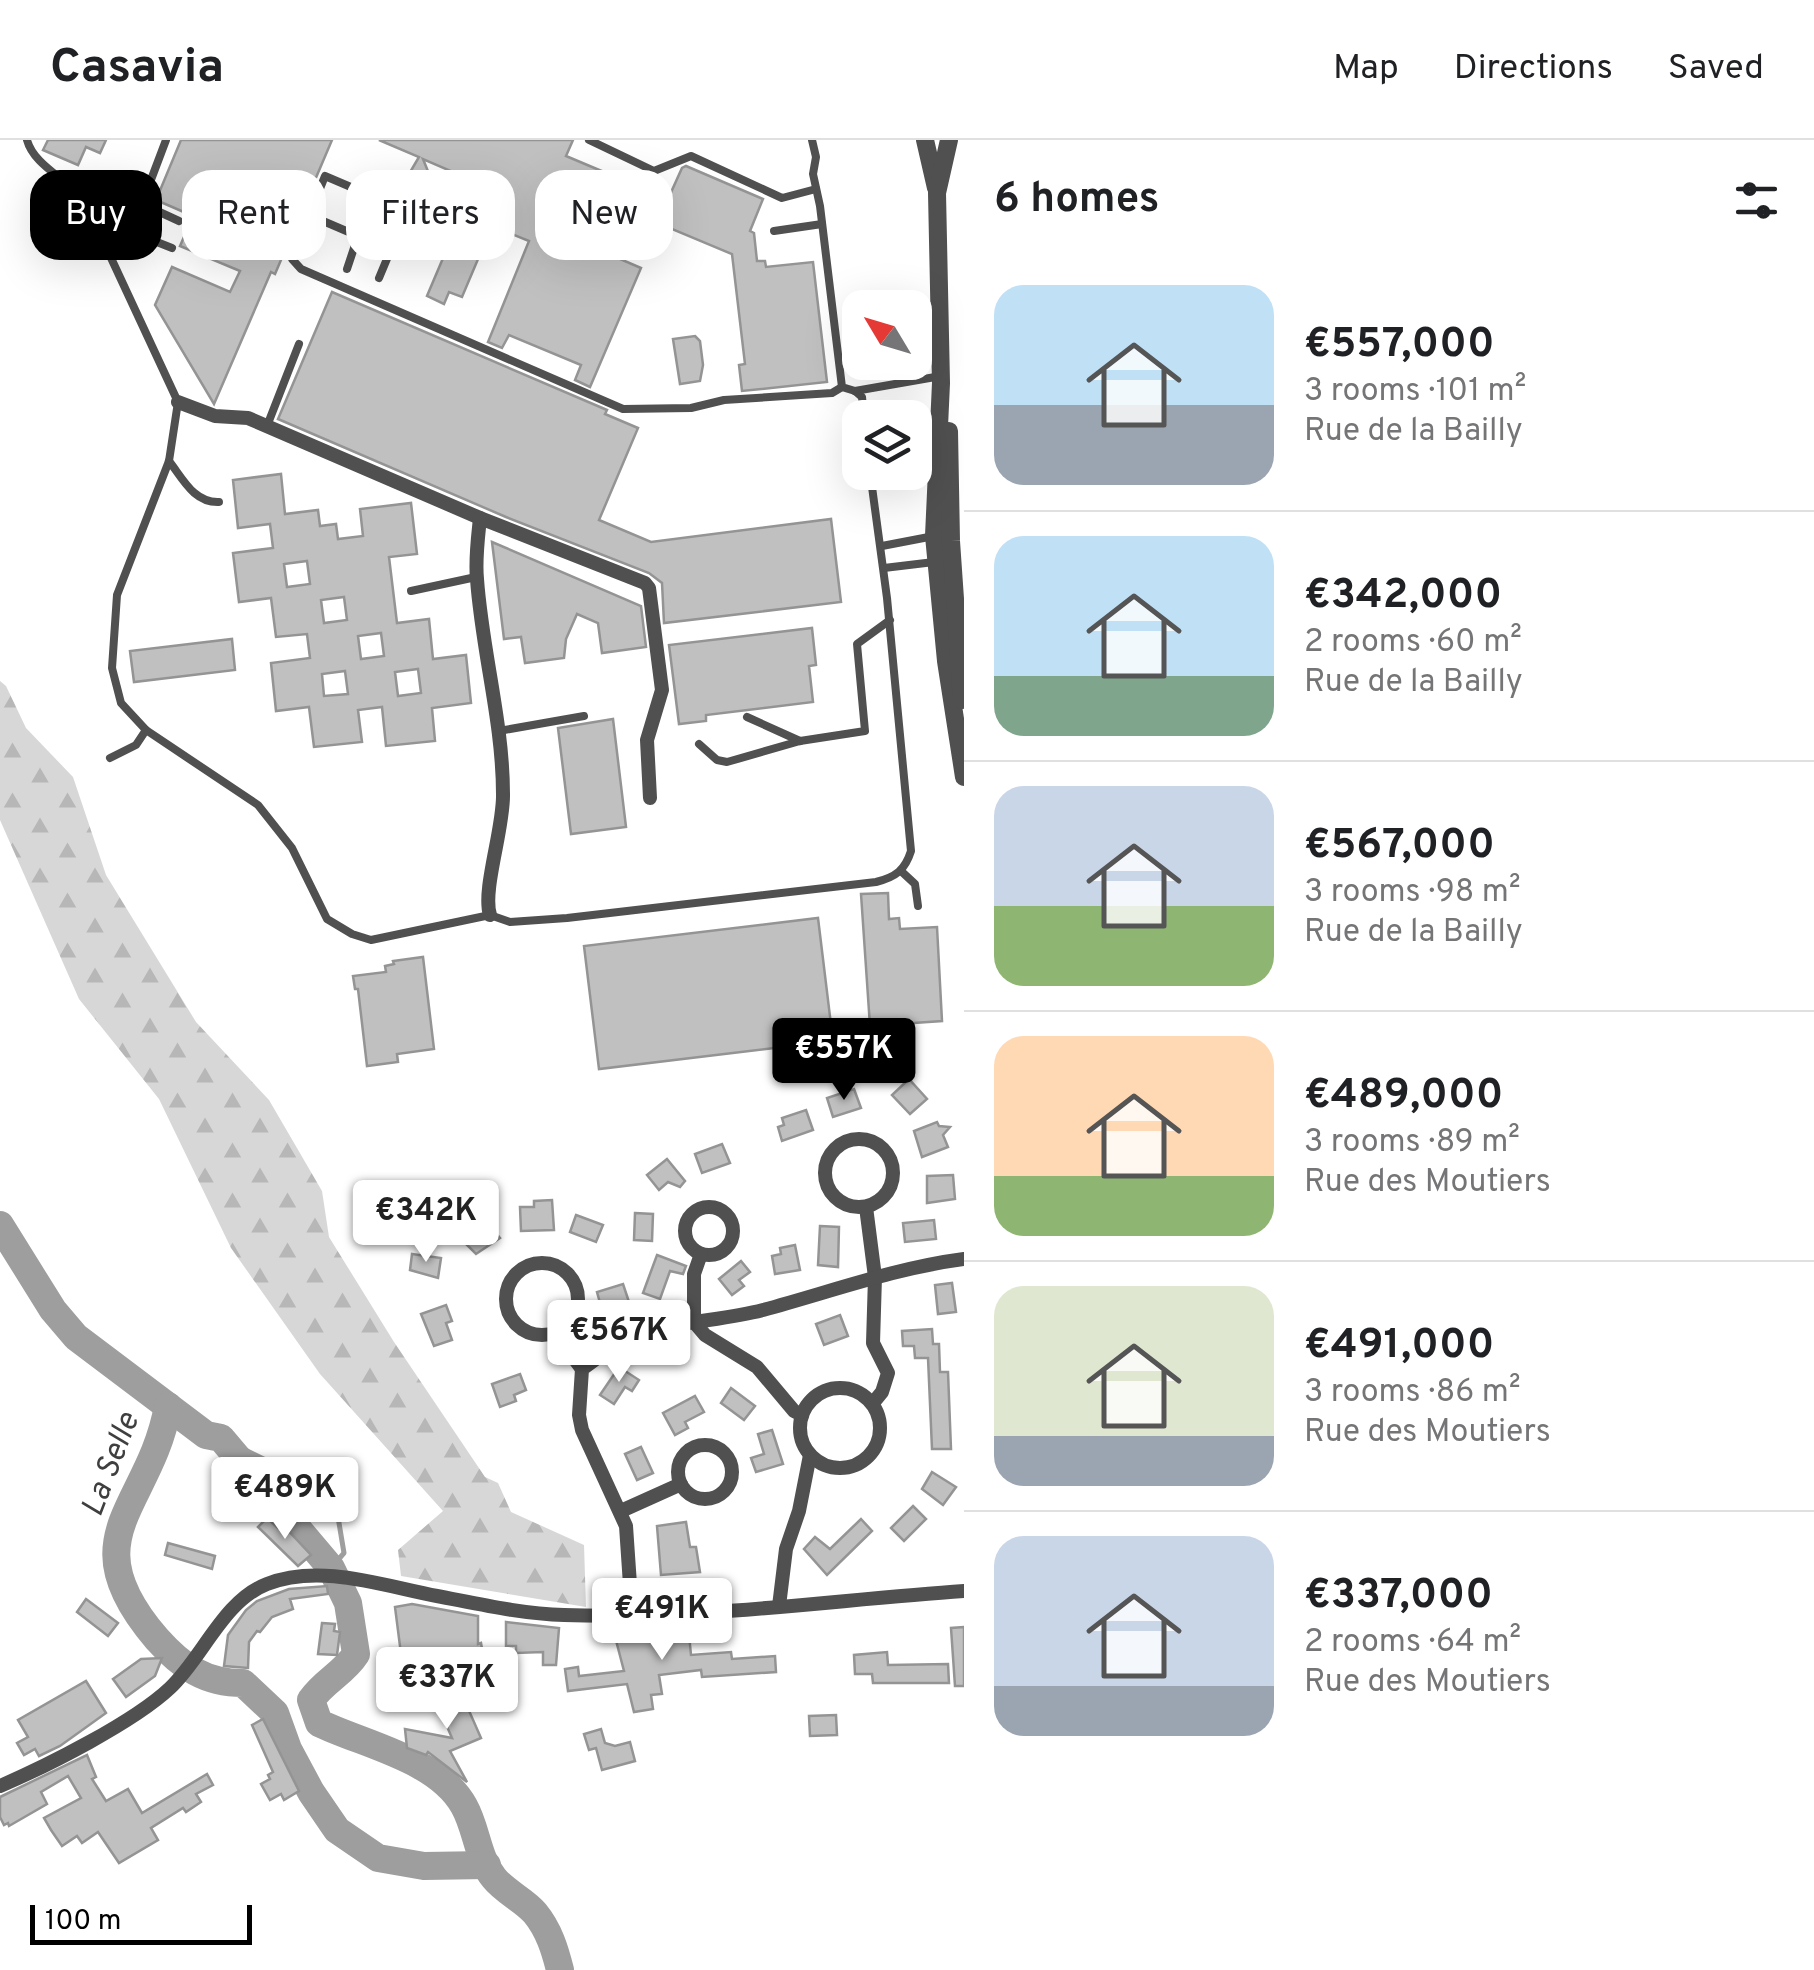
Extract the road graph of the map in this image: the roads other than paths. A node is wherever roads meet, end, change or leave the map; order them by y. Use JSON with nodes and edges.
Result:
{"nodes":[{"id":1,"x":27,"y":140,"type":"edge"},
{"id":2,"x":166,"y":140,"type":"edge"},
{"id":3,"x":588,"y":140,"type":"edge"},
{"id":4,"x":812,"y":140,"type":"edge"},
{"id":5,"x":925,"y":140,"type":"edge"},
{"id":6,"x":949,"y":140,"type":"edge"},
{"id":7,"x":52,"y":170,"type":"edge"},
{"id":8,"x":154,"y":170,"type":"edge"},
{"id":9,"x":326,"y":176,"type":"edge"},
{"id":10,"x":816,"y":189,"type":"junction"},
{"id":11,"x":937,"y":194,"type":"junction"},
{"id":12,"x":162,"y":213,"type":"edge"},
{"id":13,"x":179,"y":221,"type":"dead end"},
{"id":14,"x":326,"y":222,"type":"edge"},
{"id":15,"x":822,"y":224,"type":"junction"},
{"id":16,"x":774,"y":230,"type":"dead end"},
{"id":17,"x":162,"y":244,"type":"edge"},
{"id":18,"x":172,"y":248,"type":"dead end"},
{"id":19,"x":112,"y":260,"type":"edge"},
{"id":20,"x":293,"y":260,"type":"edge"},
{"id":21,"x":346,"y":269,"type":"dead end"},
{"id":22,"x":379,"y":278,"type":"dead end"},
{"id":23,"x":299,"y":344,"type":"dead end"},
{"id":24,"x":941,"y":380,"type":"junction"},
{"id":25,"x":842,"y":387,"type":"junction"},
{"id":26,"x":855,"y":391,"type":"junction"},
{"id":27,"x":862,"y":400,"type":"edge"},
{"id":28,"x":178,"y":402,"type":"junction"},
{"id":29,"x":267,"y":426,"type":"junction"},
{"id":30,"x":169,"y":461,"type":"junction"},
{"id":31,"x":873,"y":490,"type":"edge"},
{"id":32,"x":220,"y":502,"type":"dead end"},
{"id":33,"x":480,"y":518,"type":"junction"},
{"id":34,"x":943,"y":539,"type":"junction"},
{"id":35,"x":882,"y":546,"type":"junction"},
{"id":36,"x":936,"y":562,"type":"junction"},
{"id":37,"x":884,"y":568,"type":"junction"},
{"id":38,"x":476,"y":578,"type":"junction"},
{"id":39,"x":411,"y":591,"type":"dead end"},
{"id":40,"x":890,"y":620,"type":"junction"},
{"id":41,"x":584,"y":716,"type":"dead end"},
{"id":42,"x":747,"y":717,"type":"dead end"},
{"id":43,"x":146,"y":730,"type":"junction"},
{"id":44,"x":499,"y":731,"type":"junction"},
{"id":45,"x":800,"y":741,"type":"junction"},
{"id":46,"x":700,"y":744,"type":"dead end"},
{"id":47,"x":110,"y":758,"type":"dead end"},
{"id":48,"x":964,"y":766,"type":"edge"},
{"id":49,"x":964,"y":776,"type":"edge"},
{"id":50,"x":650,"y":798,"type":"dead end"},
{"id":51,"x":901,"y":871,"type":"junction"},
{"id":52,"x":918,"y":906,"type":"dead end"},
{"id":53,"x":490,"y":915,"type":"junction"},
{"id":54,"x":866,"y":1207,"type":"junction"},
{"id":55,"x":701,"y":1254,"type":"dead end"},
{"id":56,"x":964,"y":1259,"type":"edge"},
{"id":57,"x":876,"y":1276,"type":"junction"},
{"id":58,"x":694,"y":1322,"type":"junction"},
{"id":59,"x":555,"y":1333,"type":"junction"},
{"id":60,"x":582,"y":1369,"type":"junction"},
{"id":61,"x":872,"y":1403,"type":"junction"},
{"id":62,"x":802,"y":1415,"type":"junction"},
{"id":63,"x":810,"y":1455,"type":"junction"},
{"id":64,"x":681,"y":1484,"type":"dead end"},
{"id":65,"x":621,"y":1511,"type":"junction"},
{"id":66,"x":964,"y":1591,"type":"edge"},
{"id":67,"x":779,"y":1606,"type":"junction"},
{"id":68,"x":632,"y":1614,"type":"junction"},
{"id":69,"x":0,"y":1786,"type":"edge"}],
"edges":[{"from":1,"to":7,"type":"lane"},
{"from":2,"to":8,"type":"lane"},
{"from":3,"to":10,"type":"lane"},
{"from":4,"to":10,"type":"lane"},
{"from":5,"to":11,"type":"street"},
{"from":6,"to":11,"type":"street"},
{"from":9,"to":22,"type":"lane"},
{"from":10,"to":15,"type":"lane"},
{"from":11,"to":24,"type":"street"},
{"from":12,"to":13,"type":"lane"},
{"from":14,"to":21,"type":"lane"},
{"from":15,"to":16,"type":"lane"},
{"from":15,"to":25,"type":"lane"},
{"from":17,"to":18,"type":"lane"},
{"from":19,"to":28,"type":"lane"},
{"from":20,"to":25,"type":"lane"},
{"from":23,"to":29,"type":"lane"},
{"from":24,"to":26,"type":"lane"},
{"from":24,"to":34,"type":"street"},
{"from":25,"to":26,"type":"lane"},
{"from":26,"to":27,"type":"lane"},
{"from":28,"to":29,"type":"street"},
{"from":28,"to":30,"type":"lane"},
{"from":29,"to":33,"type":"street"},
{"from":30,"to":32,"type":"lane"},
{"from":30,"to":43,"type":"lane"},
{"from":31,"to":35,"type":"lane"},
{"from":33,"to":38,"type":"street"},
{"from":33,"to":50,"type":"street"},
{"from":34,"to":35,"type":"lane"},
{"from":34,"to":36,"type":"street"},
{"from":34,"to":48,"type":"street"},
{"from":35,"to":37,"type":"lane"},
{"from":36,"to":37,"type":"lane"},
{"from":36,"to":49,"type":"street"},
{"from":37,"to":40,"type":"lane"},
{"from":38,"to":39,"type":"lane"},
{"from":38,"to":44,"type":"street"},
{"from":40,"to":45,"type":"lane"},
{"from":40,"to":51,"type":"lane"},
{"from":41,"to":44,"type":"lane"},
{"from":42,"to":45,"type":"lane"},
{"from":43,"to":47,"type":"lane"},
{"from":43,"to":53,"type":"lane"},
{"from":44,"to":53,"type":"street"},
{"from":45,"to":46,"type":"lane"},
{"from":51,"to":52,"type":"lane"},
{"from":51,"to":53,"type":"lane"},
{"from":54,"to":54,"type":"street"},
{"from":54,"to":57,"type":"street"},
{"from":55,"to":58,"type":"street"},
{"from":56,"to":57,"type":"street"},
{"from":57,"to":58,"type":"street"},
{"from":57,"to":61,"type":"street"},
{"from":58,"to":60,"type":"street"},
{"from":58,"to":62,"type":"street"},
{"from":59,"to":59,"type":"street"},
{"from":59,"to":60,"type":"street"},
{"from":60,"to":65,"type":"street"},
{"from":61,"to":62,"type":"street"},
{"from":61,"to":63,"type":"street"},
{"from":62,"to":63,"type":"street"},
{"from":63,"to":67,"type":"street"},
{"from":64,"to":65,"type":"street"},
{"from":65,"to":68,"type":"street"},
{"from":66,"to":67,"type":"street"},
{"from":67,"to":68,"type":"street"},
{"from":68,"to":69,"type":"street"}]}
